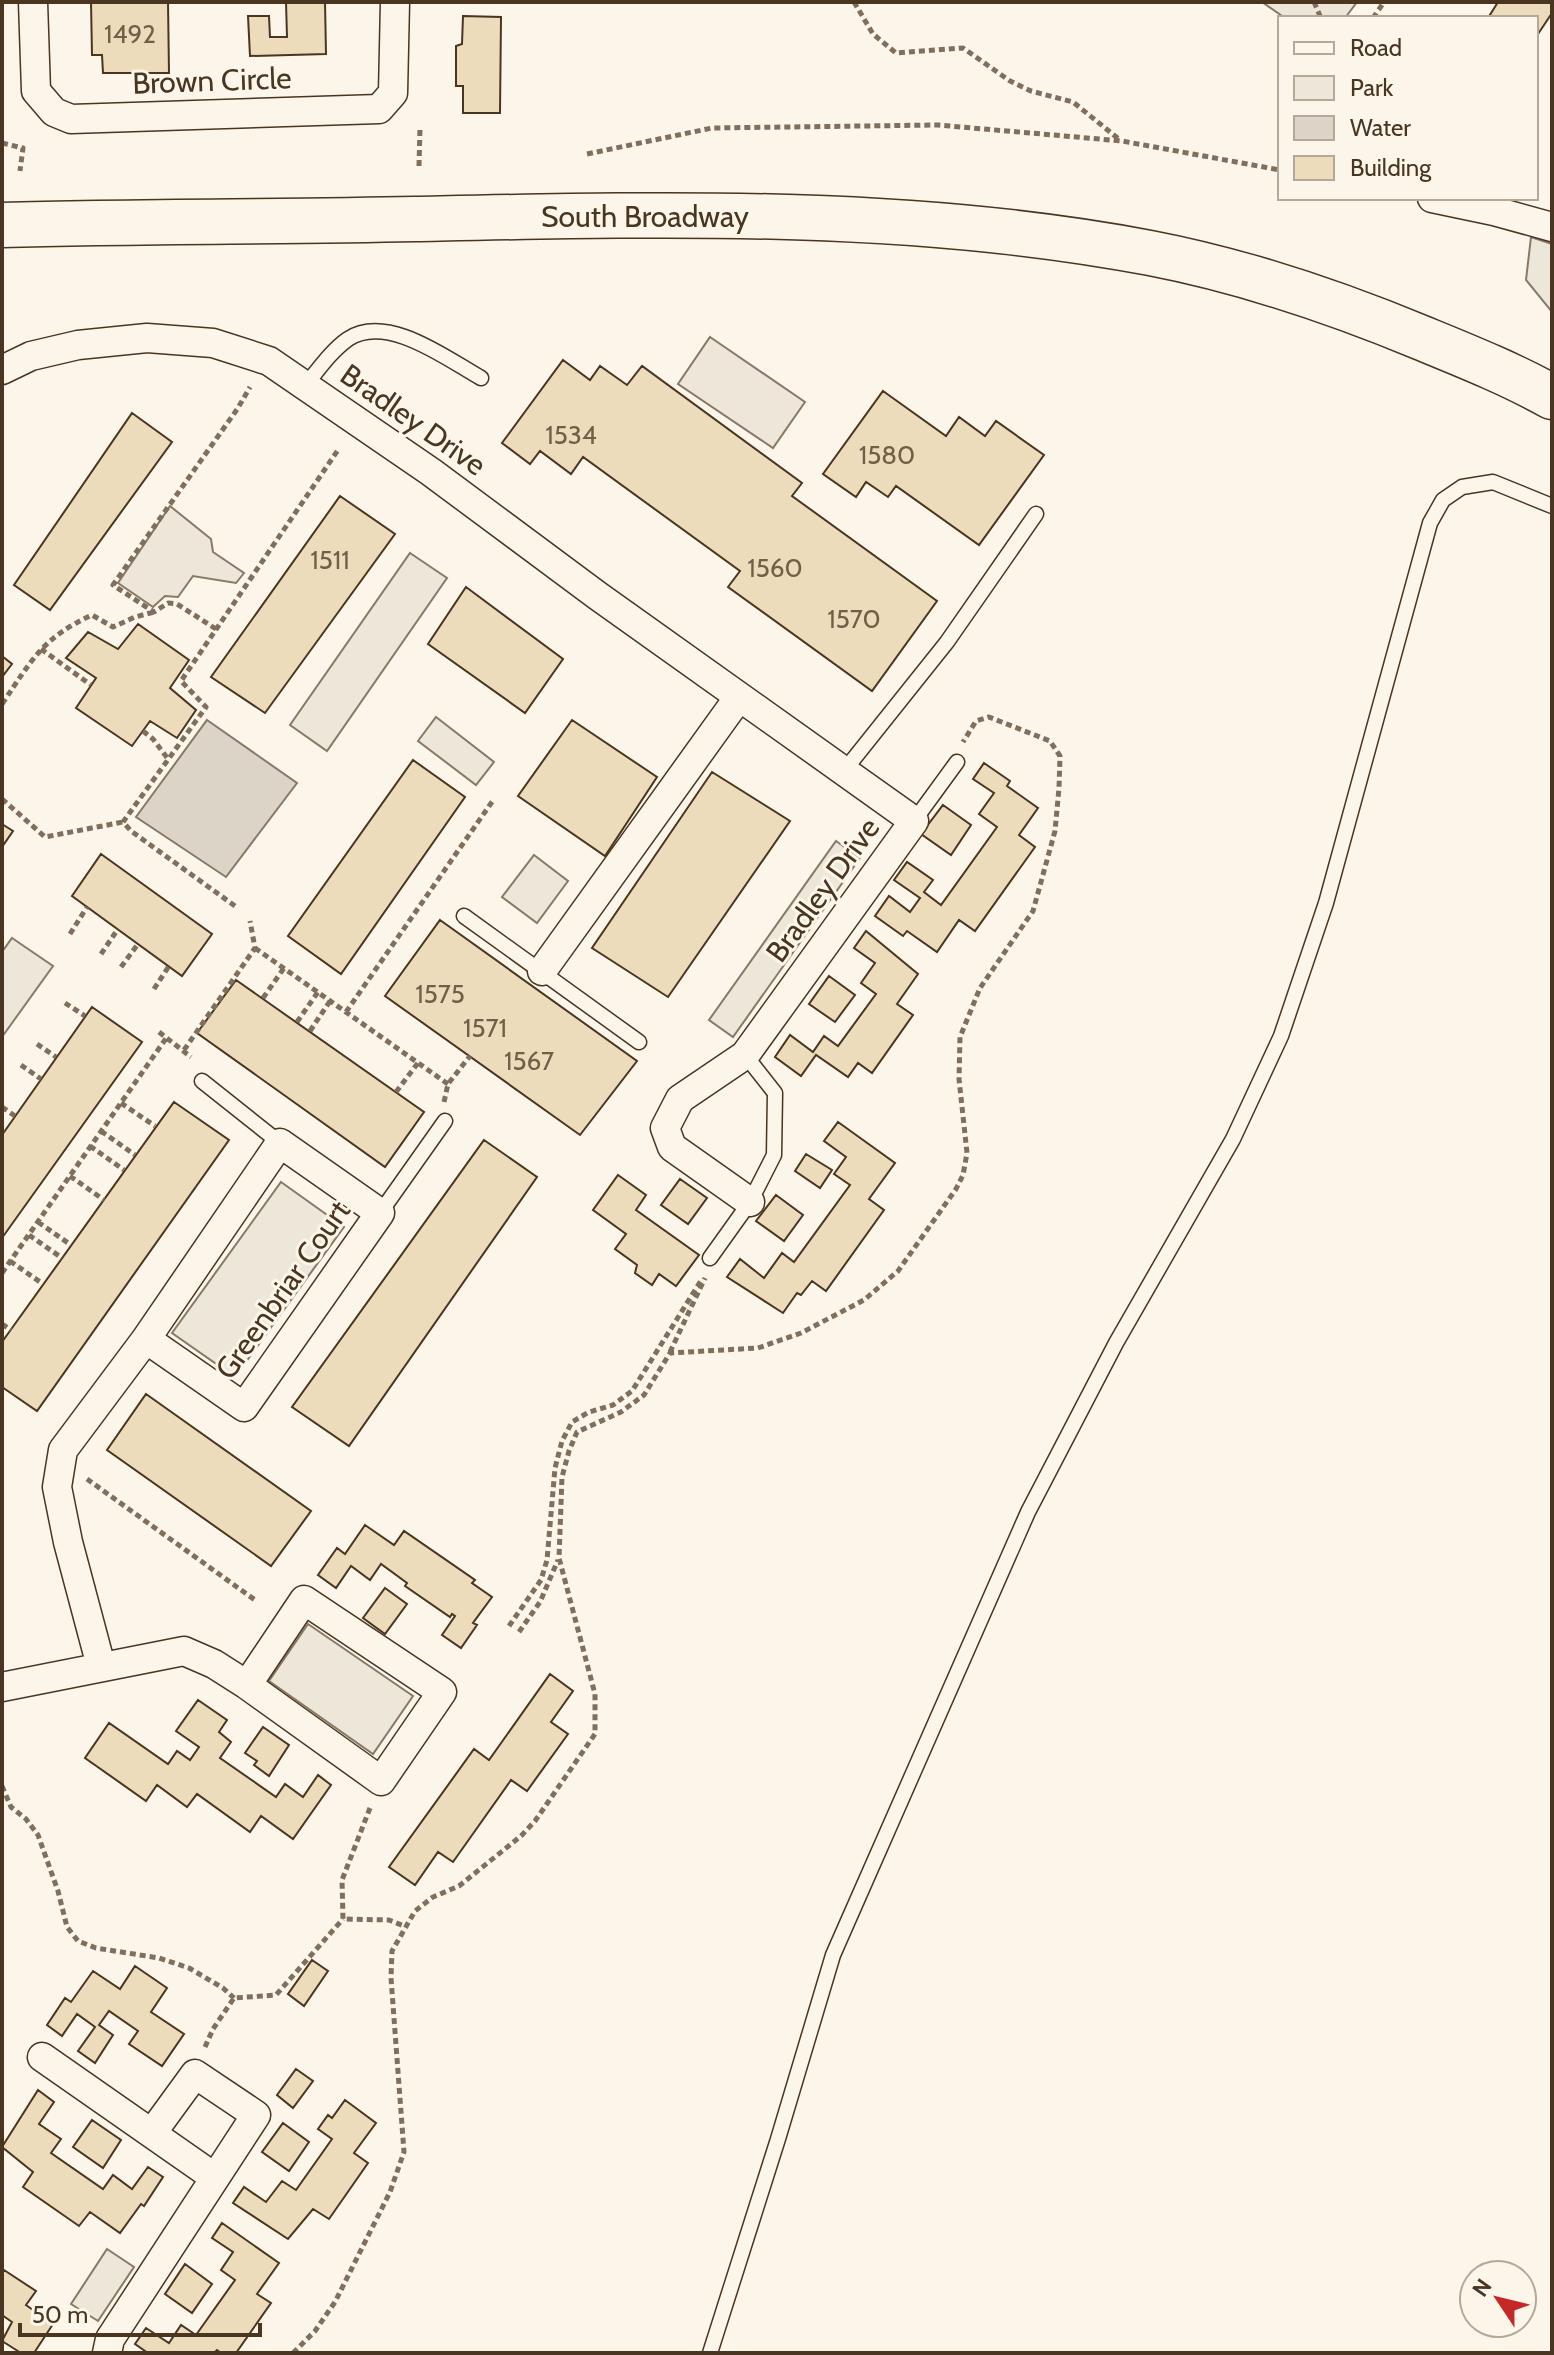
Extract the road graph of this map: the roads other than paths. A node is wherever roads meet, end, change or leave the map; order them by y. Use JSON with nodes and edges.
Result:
{"nodes":[{"id":1,"x":33,"y":2,"type":"edge"},
{"id":2,"x":395,"y":2,"type":"edge"},
{"id":3,"x":1442,"y":200,"type":"edge"},
{"id":4,"x":2,"y":225,"type":"edge"},
{"id":5,"x":1552,"y":227,"type":"edge"},
{"id":6,"x":2,"y":370,"type":"edge"},
{"id":7,"x":481,"y":378,"type":"dead end"},
{"id":8,"x":305,"y":386,"type":"junction"},
{"id":9,"x":1552,"y":397,"type":"edge"},
{"id":10,"x":1552,"y":506,"type":"edge"},
{"id":11,"x":1036,"y":514,"type":"dead end"},
{"id":12,"x":739,"y":697,"type":"junction"},
{"id":13,"x":957,"y":762,"type":"road end"},
{"id":14,"x":844,"y":771,"type":"junction"},
{"id":15,"x":914,"y":821,"type":"junction"},
{"id":16,"x":464,"y":916,"type":"dead end"},
{"id":17,"x":542,"y":971,"type":"junction"},
{"id":18,"x":639,"y":1042,"type":"dead end"},
{"id":19,"x":745,"y":1055,"type":"junction"},
{"id":20,"x":202,"y":1081,"type":"dead end"},
{"id":21,"x":445,"y":1121,"type":"dead end"},
{"id":22,"x":280,"y":1143,"type":"junction"},
{"id":23,"x":750,"y":1202,"type":"junction"},
{"id":24,"x":380,"y":1213,"type":"junction"},
{"id":25,"x":710,"y":1258,"type":"dead end"},
{"id":26,"x":146,"y":1339,"type":"junction"},
{"id":27,"x":101,"y":1666,"type":"junction"},
{"id":28,"x":247,"y":1685,"type":"junction"},
{"id":29,"x":2,"y":1687,"type":"edge"},
{"id":30,"x":42,"y":2057,"type":"dead end"},
{"id":31,"x":152,"y":2133,"type":"junction"},
{"id":32,"x":214,"y":2177,"type":"junction"},
{"id":33,"x":107,"y":2353,"type":"edge"},
{"id":34,"x":710,"y":2353,"type":"edge"}],
"edges":[{"from":1,"to":2,"type":"street","name":"Brown Circle"},
{"from":3,"to":5,"type":"street"},
{"from":4,"to":9,"type":"highway","name":"South Broadway"},
{"from":6,"to":8,"type":"street","name":"Bradley Drive"},
{"from":7,"to":8,"type":"lane"},
{"from":8,"to":12,"type":"street","name":"Bradley Drive"},
{"from":10,"to":34,"type":"lane"},
{"from":11,"to":14,"type":"lane"},
{"from":12,"to":14,"type":"street","name":"Bradley Drive"},
{"from":12,"to":17,"type":"street"},
{"from":13,"to":15,"type":"lane"},
{"from":14,"to":15,"type":"street","name":"Bradley Drive"},
{"from":15,"to":19,"type":"street","name":"Bradley Drive"},
{"from":16,"to":17,"type":"lane"},
{"from":17,"to":18,"type":"lane"},
{"from":19,"to":23,"type":"lane"},
{"from":19,"to":23,"type":"street","name":"Bradley Drive"},
{"from":20,"to":22,"type":"lane"},
{"from":21,"to":24,"type":"lane"},
{"from":22,"to":24,"type":"street","name":"Greenbriar Court"},
{"from":22,"to":26,"type":"street"},
{"from":23,"to":25,"type":"lane"},
{"from":24,"to":26,"type":"street","name":"Greenbriar Court"},
{"from":26,"to":27,"type":"street"},
{"from":27,"to":28,"type":"street"},
{"from":27,"to":29,"type":"street"},
{"from":28,"to":28,"type":"street"},
{"from":30,"to":31,"type":"street"},
{"from":31,"to":32,"type":"street"},
{"from":31,"to":32,"type":"street"},
{"from":32,"to":33,"type":"street"}]}
